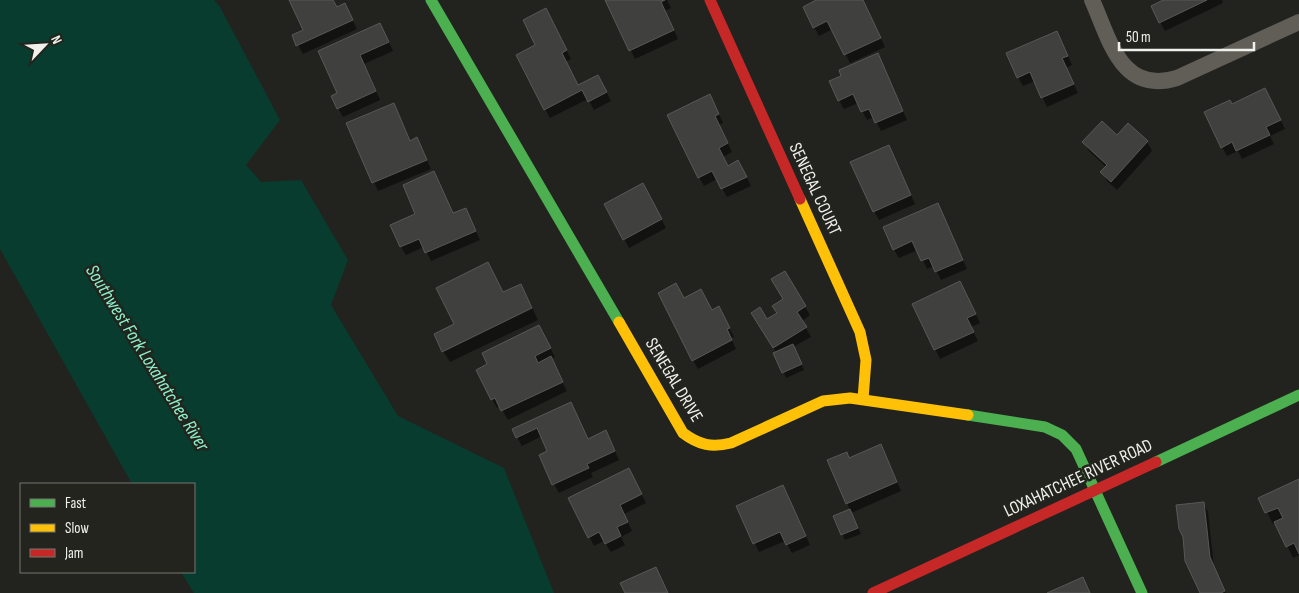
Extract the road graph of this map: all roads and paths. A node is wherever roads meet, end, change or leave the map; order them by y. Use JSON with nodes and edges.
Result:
{"nodes":[{"id":1,"x":431,"y":0,"type":"edge"},
{"id":2,"x":710,"y":0,"type":"edge"},
{"id":3,"x":1092,"y":0,"type":"edge"},
{"id":4,"x":1299,"y":22,"type":"edge"},
{"id":5,"x":1299,"y":395,"type":"edge"},
{"id":6,"x":863,"y":399,"type":"junction"},
{"id":7,"x":1095,"y":490,"type":"junction"},
{"id":8,"x":873,"y":593,"type":"edge"},
{"id":9,"x":1142,"y":593,"type":"edge"}],
"edges":[{"from":1,"to":6,"type":"street","name":"SENEGAL DRIVE"},
{"from":2,"to":6,"type":"street","name":"SENEGAL COURT"},
{"from":3,"to":4,"type":"street"},
{"from":5,"to":7,"type":"street","name":"LOXAHATCHEE RIVER ROAD"},
{"from":6,"to":7,"type":"street","name":"SENEGAL DRIVE"},
{"from":7,"to":8,"type":"street","name":"LOXAHATCHEE RIVER ROAD"},
{"from":7,"to":9,"type":"street","name":"SENEGAL DRIVE"}]}
